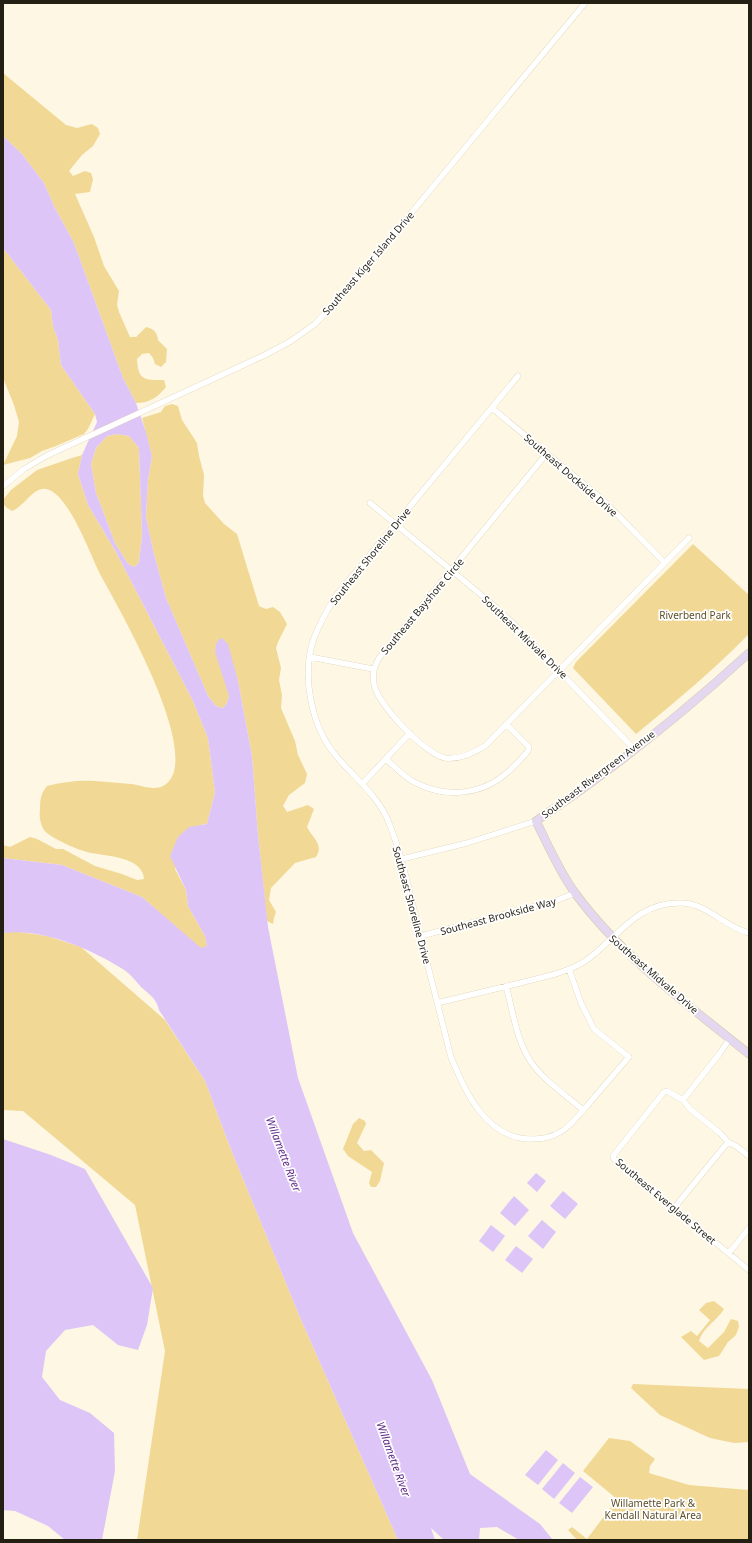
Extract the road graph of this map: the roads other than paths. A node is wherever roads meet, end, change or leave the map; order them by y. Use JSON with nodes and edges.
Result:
{"nodes":[{"id":1,"x":585,"y":3,"type":"edge"},
{"id":2,"x":518,"y":376,"type":"dead end"},
{"id":3,"x":492,"y":408,"type":"junction"},
{"id":4,"x":547,"y":453,"type":"junction"},
{"id":5,"x":3,"y":486,"type":"edge"},
{"id":6,"x":370,"y":503,"type":"dead end"},
{"id":7,"x":395,"y":523,"type":"junction"},
{"id":8,"x":689,"y":538,"type":"dead end"},
{"id":9,"x":664,"y":562,"type":"junction"},
{"id":10,"x":452,"y":570,"type":"junction"},
{"id":11,"x":749,"y":653,"type":"edge"},
{"id":12,"x":310,"y":657,"type":"junction"},
{"id":13,"x":373,"y":670,"type":"junction"},
{"id":14,"x":559,"y":671,"type":"junction"},
{"id":15,"x":506,"y":724,"type":"junction"},
{"id":16,"x":410,"y":733,"type":"junction"},
{"id":17,"x":634,"y":749,"type":"junction"},
{"id":18,"x":386,"y":759,"type":"junction"},
{"id":19,"x":362,"y":784,"type":"junction"},
{"id":20,"x":536,"y":820,"type":"junction"},
{"id":21,"x":402,"y":859,"type":"junction"},
{"id":22,"x":575,"y":893,"type":"junction"},
{"id":23,"x":749,"y":933,"type":"edge"},
{"id":24,"x":420,"y":936,"type":"junction"},
{"id":25,"x":611,"y":937,"type":"junction"},
{"id":26,"x":569,"y":969,"type":"junction"},
{"id":27,"x":506,"y":986,"type":"junction"},
{"id":28,"x":437,"y":1003,"type":"junction"},
{"id":29,"x":730,"y":1038,"type":"junction"},
{"id":30,"x":749,"y":1054,"type":"edge"},
{"id":31,"x":683,"y":1100,"type":"junction"},
{"id":32,"x":583,"y":1110,"type":"junction"},
{"id":33,"x":728,"y":1142,"type":"junction"},
{"id":34,"x":749,"y":1156,"type":"edge"},
{"id":35,"x":674,"y":1208,"type":"junction"},
{"id":36,"x":749,"y":1228,"type":"edge"},
{"id":37,"x":728,"y":1253,"type":"junction"},
{"id":38,"x":749,"y":1270,"type":"edge"}],
"edges":[{"from":1,"to":5,"type":"street","name":"Southeast Kiger Island Drive"},
{"from":2,"to":3,"type":"street","name":"Southeast Shoreline Drive"},
{"from":3,"to":4,"type":"street","name":"Southeast Dockside Drive"},
{"from":3,"to":7,"type":"street","name":"Southeast Shoreline Drive"},
{"from":4,"to":9,"type":"street","name":"Southeast Dockside Drive"},
{"from":4,"to":10,"type":"street","name":"Southeast Bayshore Circle"},
{"from":6,"to":7,"type":"street","name":"Southeast Midvale Drive"},
{"from":7,"to":10,"type":"street","name":"Southeast Midvale Drive"},
{"from":7,"to":12,"type":"street","name":"Southeast Shoreline Drive"},
{"from":8,"to":9,"type":"street"},
{"from":9,"to":14,"type":"street"},
{"from":10,"to":13,"type":"street","name":"Southeast Bayshore Circle"},
{"from":10,"to":14,"type":"street","name":"Southeast Midvale Drive"},
{"from":11,"to":17,"type":"street","name":"Southeast Rivergreen Avenue"},
{"from":12,"to":13,"type":"street"},
{"from":12,"to":19,"type":"street","name":"Southeast Shoreline Drive"},
{"from":13,"to":16,"type":"street"},
{"from":14,"to":15,"type":"street"},
{"from":14,"to":17,"type":"street","name":"Southeast Midvale Drive"},
{"from":15,"to":16,"type":"street"},
{"from":15,"to":18,"type":"street"},
{"from":16,"to":18,"type":"street"},
{"from":17,"to":20,"type":"street","name":"Southeast Rivergreen Avenue"},
{"from":18,"to":19,"type":"street"},
{"from":19,"to":21,"type":"street","name":"Southeast Shoreline Drive"},
{"from":20,"to":21,"type":"street","name":"Southeast Rivergreen Avenue"},
{"from":20,"to":22,"type":"street","name":"Southeast Midvale Drive"},
{"from":21,"to":24,"type":"street","name":"Southeast Shoreline Drive"},
{"from":22,"to":24,"type":"street","name":"Southeast Brookside Way"},
{"from":22,"to":25,"type":"street","name":"Southeast Midvale Drive"},
{"from":23,"to":25,"type":"street"},
{"from":24,"to":28,"type":"street","name":"Southeast Shoreline Drive"},
{"from":25,"to":26,"type":"street"},
{"from":25,"to":29,"type":"street","name":"Southeast Midvale Drive"},
{"from":26,"to":27,"type":"street"},
{"from":26,"to":32,"type":"street","name":"Southeast Shoreline Drive"},
{"from":27,"to":28,"type":"street"},
{"from":27,"to":32,"type":"street"},
{"from":28,"to":32,"type":"street","name":"Southeast Shoreline Drive"},
{"from":29,"to":30,"type":"street","name":"Southeast Midvale Drive"},
{"from":29,"to":31,"type":"street"},
{"from":31,"to":33,"type":"street"},
{"from":31,"to":35,"type":"street","name":"Southeast Everglade Street"},
{"from":33,"to":34,"type":"street"},
{"from":33,"to":35,"type":"street"},
{"from":35,"to":37,"type":"street","name":"Southeast Everglade Street"},
{"from":36,"to":37,"type":"street"},
{"from":37,"to":38,"type":"street","name":"Southeast Everglade Street"}]}
